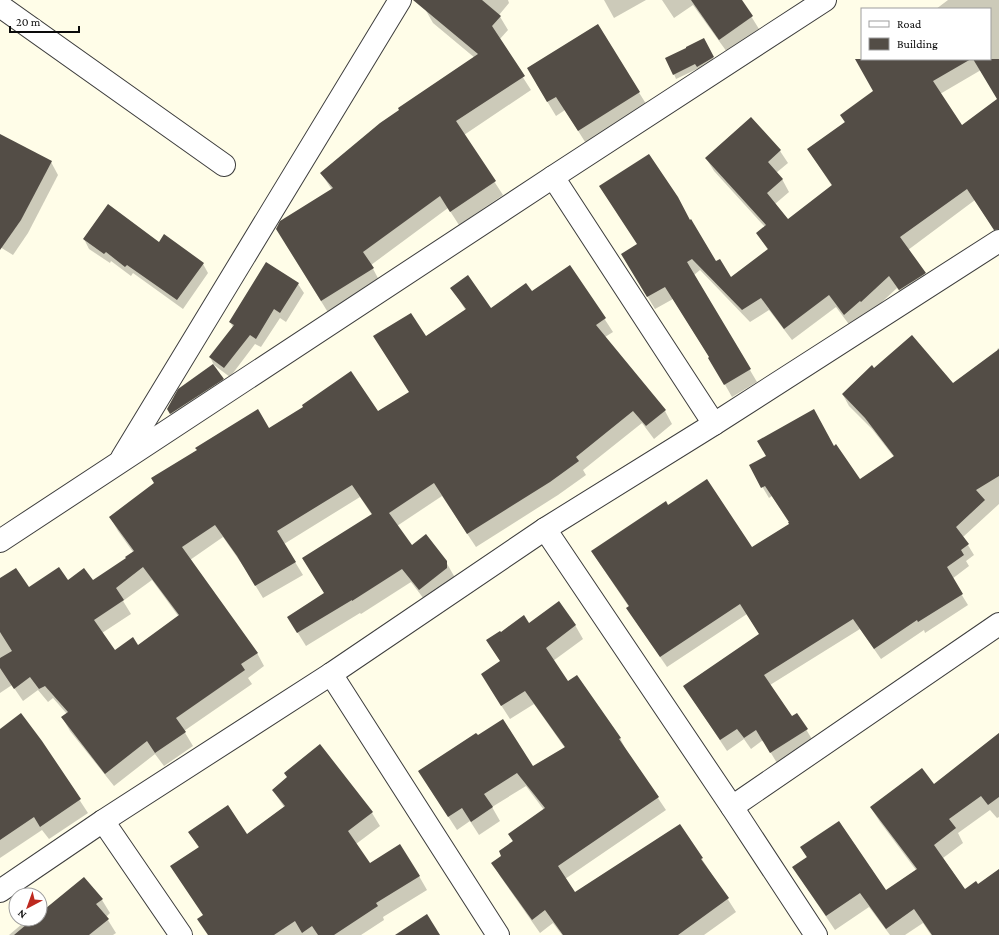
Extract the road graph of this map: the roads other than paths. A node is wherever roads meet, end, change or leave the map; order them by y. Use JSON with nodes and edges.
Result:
{"nodes":[{"id":1,"x":400,"y":0,"type":"edge"},
{"id":2,"x":825,"y":0,"type":"edge"},
{"id":3,"x":0,"y":6,"type":"edge"},
{"id":4,"x":224,"y":166,"type":"dead end"},
{"id":5,"x":553,"y":177,"type":"junction"},
{"id":6,"x":999,"y":241,"type":"edge"},
{"id":7,"x":714,"y":424,"type":"junction"},
{"id":8,"x":120,"y":463,"type":"junction"},
{"id":9,"x":545,"y":530,"type":"junction"},
{"id":10,"x":0,"y":541,"type":"edge"},
{"id":11,"x":999,"y":624,"type":"edge"},
{"id":12,"x":331,"y":674,"type":"junction"},
{"id":13,"x":732,"y":807,"type":"junction"},
{"id":14,"x":103,"y":821,"type":"junction"},
{"id":15,"x":0,"y":891,"type":"edge"},
{"id":16,"x":181,"y":935,"type":"edge"},
{"id":17,"x":498,"y":935,"type":"edge"},
{"id":18,"x":816,"y":935,"type":"edge"}],
"edges":[{"from":1,"to":8,"type":"street"},
{"from":2,"to":5,"type":"street"},
{"from":3,"to":4,"type":"street"},
{"from":5,"to":7,"type":"street"},
{"from":5,"to":8,"type":"street"},
{"from":6,"to":7,"type":"street"},
{"from":7,"to":9,"type":"street"},
{"from":8,"to":10,"type":"street"},
{"from":9,"to":12,"type":"street"},
{"from":9,"to":13,"type":"street"},
{"from":11,"to":13,"type":"street"},
{"from":12,"to":14,"type":"street"},
{"from":12,"to":17,"type":"street"},
{"from":13,"to":18,"type":"street"},
{"from":14,"to":15,"type":"street"},
{"from":14,"to":16,"type":"street"}]}
